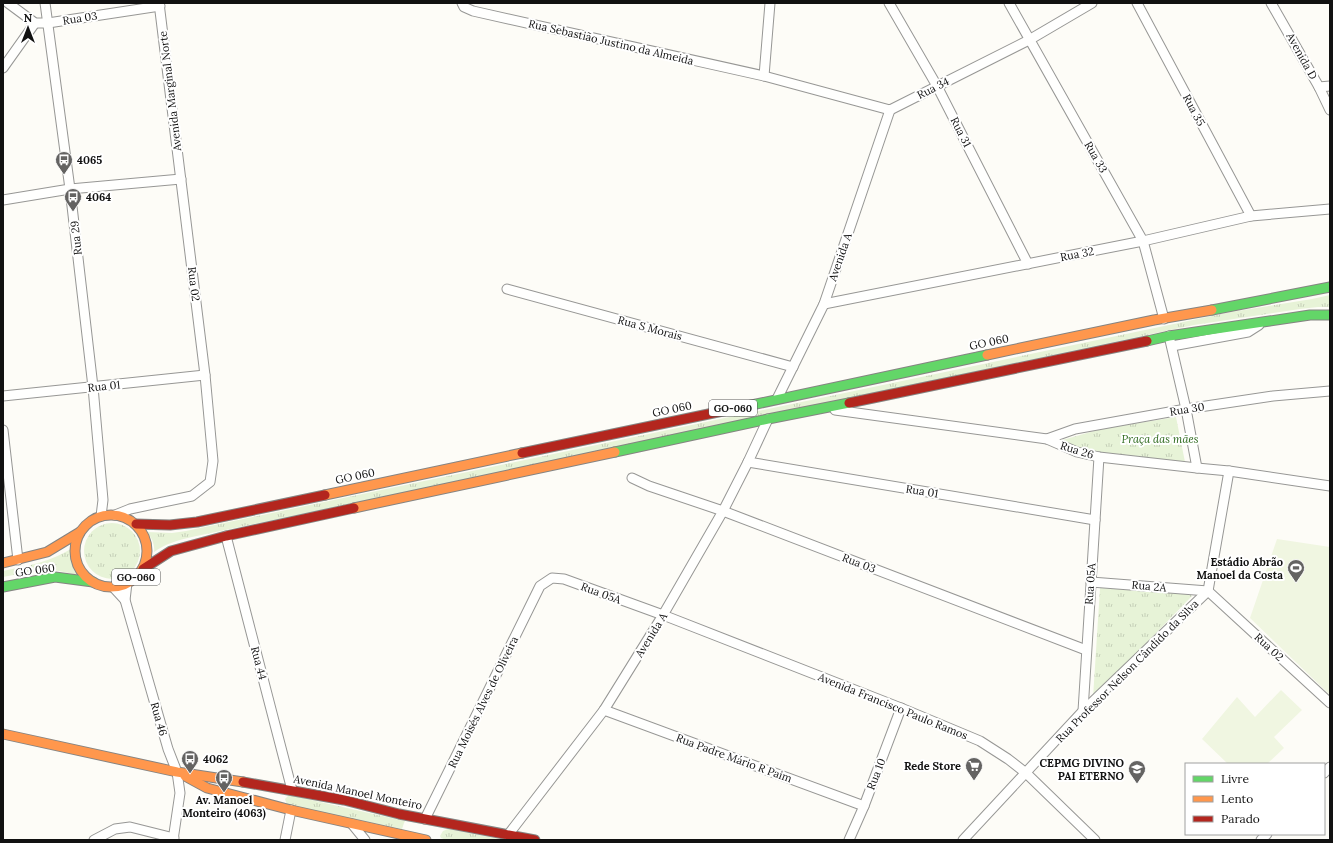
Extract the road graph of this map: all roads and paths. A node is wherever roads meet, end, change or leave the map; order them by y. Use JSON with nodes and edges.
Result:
{"nodes":[{"id":1,"x":8,"y":3,"type":"edge"},
{"id":2,"x":45,"y":3,"type":"edge"},
{"id":3,"x":462,"y":3,"type":"edge"},
{"id":4,"x":770,"y":3,"type":"edge"},
{"id":5,"x":889,"y":3,"type":"edge"},
{"id":6,"x":1009,"y":3,"type":"edge"},
{"id":7,"x":1092,"y":3,"type":"edge"},
{"id":8,"x":1137,"y":3,"type":"edge"},
{"id":9,"x":1272,"y":3,"type":"edge"},
{"id":10,"x":159,"y":4,"type":"edge"},
{"id":11,"x":35,"y":23,"type":"junction"},
{"id":12,"x":48,"y":23,"type":"junction"},
{"id":13,"x":1029,"y":40,"type":"junction"},
{"id":14,"x":3,"y":68,"type":"edge"},
{"id":15,"x":764,"y":76,"type":"junction"},
{"id":16,"x":937,"y":86,"type":"junction"},
{"id":17,"x":1330,"y":86,"type":"edge"},
{"id":18,"x":1319,"y":87,"type":"junction"},
{"id":19,"x":890,"y":110,"type":"junction"},
{"id":20,"x":1330,"y":110,"type":"edge"},
{"id":21,"x":181,"y":179,"type":"junction"},
{"id":22,"x":70,"y":189,"type":"junction"},
{"id":23,"x":3,"y":200,"type":"edge"},
{"id":24,"x":1330,"y":209,"type":"edge"},
{"id":25,"x":1251,"y":216,"type":"junction"},
{"id":26,"x":1143,"y":241,"type":"junction"},
{"id":27,"x":1028,"y":264,"type":"junction"},
{"id":28,"x":1330,"y":287,"type":"edge"},
{"id":29,"x":507,"y":289,"type":"dead end"},
{"id":30,"x":824,"y":304,"type":"junction"},
{"id":31,"x":1330,"y":315,"type":"edge"},
{"id":32,"x":1164,"y":319,"type":"junction"},
{"id":33,"x":1261,"y":322,"type":"junction"},
{"id":34,"x":1169,"y":336,"type":"junction"},
{"id":35,"x":1172,"y":346,"type":"junction"},
{"id":36,"x":793,"y":368,"type":"junction"},
{"id":37,"x":205,"y":375,"type":"junction"},
{"id":38,"x":93,"y":387,"type":"junction"},
{"id":39,"x":1330,"y":391,"type":"edge"},
{"id":40,"x":3,"y":396,"type":"edge"},
{"id":41,"x":777,"y":399,"type":"junction"},
{"id":42,"x":825,"y":408,"type":"junction"},
{"id":43,"x":1186,"y":409,"type":"junction"},
{"id":44,"x":768,"y":419,"type":"junction"},
{"id":45,"x":3,"y":430,"type":"edge"},
{"id":46,"x":1046,"y":439,"type":"junction"},
{"id":47,"x":1100,"y":457,"type":"junction"},
{"id":48,"x":748,"y":462,"type":"junction"},
{"id":49,"x":1197,"y":468,"type":"junction"},
{"id":50,"x":1229,"y":471,"type":"junction"},
{"id":51,"x":632,"y":478,"type":"dead end"},
{"id":52,"x":1330,"y":486,"type":"edge"},
{"id":53,"x":104,"y":500,"type":"junction"},
{"id":54,"x":130,"y":509,"type":"junction"},
{"id":55,"x":723,"y":511,"type":"junction"},
{"id":56,"x":113,"y":515,"type":"junction"},
{"id":57,"x":101,"y":516,"type":"junction"},
{"id":58,"x":1095,"y":520,"type":"junction"},
{"id":59,"x":133,"y":522,"type":"junction"},
{"id":60,"x":80,"y":532,"type":"junction"},
{"id":61,"x":226,"y":536,"type":"junction"},
{"id":62,"x":18,"y":560,"type":"junction"},
{"id":63,"x":3,"y":563,"type":"edge"},
{"id":64,"x":143,"y":569,"type":"junction"},
{"id":65,"x":93,"y":582,"type":"junction"},
{"id":66,"x":1091,"y":582,"type":"junction"},
{"id":67,"x":127,"y":583,"type":"junction"},
{"id":68,"x":540,"y":586,"type":"joint"},
{"id":69,"x":3,"y":587,"type":"edge"},
{"id":70,"x":113,"y":587,"type":"junction"},
{"id":71,"x":1208,"y":591,"type":"junction"},
{"id":72,"x":124,"y":600,"type":"junction"},
{"id":73,"x":664,"y":615,"type":"junction"},
{"id":74,"x":1086,"y":650,"type":"junction"},
{"id":75,"x":1330,"y":703,"type":"edge"},
{"id":76,"x":901,"y":708,"type":"junction"},
{"id":77,"x":604,"y":710,"type":"junction"},
{"id":78,"x":1083,"y":711,"type":"junction"},
{"id":79,"x":3,"y":734,"type":"edge"},
{"id":80,"x":177,"y":772,"type":"junction"},
{"id":81,"x":1026,"y":773,"type":"junction"},
{"id":82,"x":274,"y":787,"type":"junction"},
{"id":83,"x":292,"y":790,"type":"junction"},
{"id":84,"x":271,"y":805,"type":"junction"},
{"id":85,"x":864,"y":806,"type":"junction"},
{"id":86,"x":291,"y":810,"type":"junction"},
{"id":87,"x":352,"y":823,"type":"junction"},
{"id":88,"x":419,"y":831,"type":"edge"},
{"id":89,"x":508,"y":835,"type":"junction"},
{"id":90,"x":174,"y":839,"type":"edge"},
{"id":91,"x":94,"y":840,"type":"edge"},
{"id":92,"x":285,"y":840,"type":"edge"},
{"id":93,"x":365,"y":840,"type":"edge"},
{"id":94,"x":426,"y":840,"type":"edge"},
{"id":95,"x":534,"y":840,"type":"edge"},
{"id":96,"x":849,"y":840,"type":"edge"},
{"id":97,"x":963,"y":840,"type":"edge"},
{"id":98,"x":1095,"y":840,"type":"edge"}],
"edges":[{"from":1,"to":11,"type":"street"},
{"from":2,"to":12,"type":"street"},
{"from":3,"to":15,"type":"street","name":"Rua Sebastião Justino da Almeida"},
{"from":4,"to":15,"type":"street"},
{"from":5,"to":16,"type":"street","name":"Rua 31"},
{"from":6,"to":13,"type":"street","name":"Rua 33"},
{"from":7,"to":13,"type":"street","name":"Rua 34"},
{"from":8,"to":25,"type":"street","name":"Rua 35"},
{"from":9,"to":18,"type":"street","name":"Avenida D"},
{"from":10,"to":12,"type":"street","name":"Rua 03"},
{"from":10,"to":21,"type":"street","name":"Avenida Marginal Norte"},
{"from":11,"to":12,"type":"street"},
{"from":11,"to":14,"type":"street"},
{"from":12,"to":22,"type":"street","name":"Rua 29"},
{"from":13,"to":16,"type":"street","name":"Rua 34"},
{"from":13,"to":26,"type":"street","name":"Rua 33"},
{"from":15,"to":19,"type":"street"},
{"from":16,"to":19,"type":"street","name":"Rua 34"},
{"from":16,"to":27,"type":"street","name":"Rua 31"},
{"from":17,"to":18,"type":"street"},
{"from":18,"to":20,"type":"street","name":"Avenida D"},
{"from":19,"to":30,"type":"street","name":"Avenida A"},
{"from":21,"to":22,"type":"street"},
{"from":21,"to":37,"type":"street","name":"Rua 02"},
{"from":22,"to":23,"type":"street"},
{"from":22,"to":38,"type":"street","name":"Rua 29"},
{"from":24,"to":25,"type":"street","name":"Rua 32"},
{"from":25,"to":26,"type":"street","name":"Rua 32"},
{"from":26,"to":27,"type":"street","name":"Rua 32"},
{"from":26,"to":32,"type":"street","name":"Rua 33"},
{"from":27,"to":30,"type":"street","name":"Rua 32"},
{"from":28,"to":32,"type":"main road","name":"GO 060","number":"GO-060"},
{"from":29,"to":36,"type":"street","name":"Rua S Morais"},
{"from":30,"to":36,"type":"street","name":"Avenida A"},
{"from":31,"to":33,"type":"main road","number":"GO-060"},
{"from":32,"to":41,"type":"main road","name":"GO 060","number":"GO-060"},
{"from":33,"to":34,"type":"main road","number":"GO-060"},
{"from":33,"to":35,"type":"street"},
{"from":34,"to":35,"type":"street"},
{"from":34,"to":42,"type":"main road","number":"GO-060"},
{"from":35,"to":43,"type":"street"},
{"from":36,"to":41,"type":"street","name":"Avenida A"},
{"from":37,"to":38,"type":"street","name":"Rua 01"},
{"from":37,"to":54,"type":"street","name":"Rua 02"},
{"from":38,"to":40,"type":"street","name":"Rua 01"},
{"from":38,"to":53,"type":"street","name":"Rua 29"},
{"from":39,"to":43,"type":"street","name":"Rua 30"},
{"from":41,"to":59,"type":"main road","name":"GO 060","number":"GO-060"},
{"from":42,"to":44,"type":"main road","number":"GO-060"},
{"from":42,"to":46,"type":"street","name":"Rua 26"},
{"from":43,"to":46,"type":"street","name":"Rua 30"},
{"from":43,"to":49,"type":"street"},
{"from":44,"to":48,"type":"street","name":"Avenida A"},
{"from":44,"to":61,"type":"main road","number":"GO-060"},
{"from":45,"to":62,"type":"street"},
{"from":46,"to":47,"type":"street","name":"Rua 26"},
{"from":47,"to":49,"type":"street","name":"Rua 26"},
{"from":47,"to":58,"type":"street","name":"Rua 05A"},
{"from":48,"to":55,"type":"street","name":"Avenida A"},
{"from":48,"to":58,"type":"street","name":"Rua 01"},
{"from":49,"to":50,"type":"street","name":"Rua 26"},
{"from":50,"to":52,"type":"street","name":"Rua 26"},
{"from":50,"to":71,"type":"street","name":"Rua Professor Nelson Cândido da Silva"},
{"from":51,"to":55,"type":"street","name":"Rua 03"},
{"from":53,"to":56,"type":"street","name":"Rua 29"},
{"from":53,"to":57,"type":"street","name":"Rua 29"},
{"from":54,"to":56,"type":"street","name":"Rua 02"},
{"from":54,"to":59,"type":"street"},
{"from":55,"to":73,"type":"street","name":"Avenida A"},
{"from":55,"to":74,"type":"street","name":"Rua 03"},
{"from":56,"to":57,"type":"main road","number":"GO-060"},
{"from":56,"to":59,"type":"main road","number":"GO-060"},
{"from":57,"to":60,"type":"main road","number":"GO-060"},
{"from":58,"to":66,"type":"street","name":"Rua 05A"},
{"from":59,"to":64,"type":"main road","number":"GO-060"},
{"from":60,"to":62,"type":"main road","name":"GO 060","number":"GO-060"},
{"from":60,"to":65,"type":"main road"},
{"from":61,"to":64,"type":"main road","number":"GO-060"},
{"from":61,"to":83,"type":"street","name":"Rua 44"},
{"from":62,"to":63,"type":"main road","name":"GO 060","number":"GO-060"},
{"from":64,"to":67,"type":"main road","number":"GO-060"},
{"from":65,"to":69,"type":"main road","name":"GO 060","number":"GO-060"},
{"from":65,"to":70,"type":"main road","number":"GO-060"},
{"from":66,"to":71,"type":"street","name":"Rua 2A"},
{"from":66,"to":74,"type":"street","name":"Rua 05A"},
{"from":67,"to":70,"type":"main road","number":"GO-060"},
{"from":67,"to":72,"type":"street","name":"Rua 46"},
{"from":68,"to":73,"type":"street","name":"Rua 05A"},
{"from":68,"to":88,"type":"street","name":"Rua Moisés Alves de Oliveira"},
{"from":70,"to":72,"type":"street","name":"Rua 46"},
{"from":71,"to":75,"type":"street","name":"Rua 02"},
{"from":71,"to":78,"type":"street","name":"Rua Professor Nelson Cândido da Silva"},
{"from":72,"to":80,"type":"street","name":"Rua 46"},
{"from":73,"to":76,"type":"street","name":"Avenida Francisco Paulo Ramos"},
{"from":73,"to":77,"type":"street","name":"Avenida A"},
{"from":74,"to":78,"type":"street","name":"Rua 05A"},
{"from":76,"to":81,"type":"street","name":"Avenida Francisco Paulo Ramos"},
{"from":76,"to":85,"type":"street","name":"Rua 10"},
{"from":77,"to":85,"type":"street","name":"Rua Padre Mário R Paim"},
{"from":77,"to":89,"type":"street","name":"Avenida A"},
{"from":78,"to":81,"type":"street","name":"Rua Professor Nelson Cândido da Silva"},
{"from":79,"to":80,"type":"main road","name":"Avenida Manoel Monteiro"},
{"from":80,"to":82,"type":"main road","name":"Avenida Manoel Monteiro"},
{"from":80,"to":84,"type":"main road","name":"Avenida Manoel Monteiro"},
{"from":80,"to":90,"type":"street","name":"Rua 46"},
{"from":81,"to":97,"type":"street","name":"Rua Professor Nelson Cândido da Silva"},
{"from":81,"to":98,"type":"street","name":"Avenida Francisco Paulo Ramos"},
{"from":82,"to":83,"type":"main road","name":"Avenida Manoel Monteiro"},
{"from":82,"to":84,"type":"main road"},
{"from":83,"to":88,"type":"main road","name":"Avenida Manoel Monteiro"},
{"from":84,"to":86,"type":"main road","name":"Avenida Manoel Monteiro"},
{"from":85,"to":96,"type":"street","name":"Rua 10"},
{"from":86,"to":87,"type":"main road","name":"Avenida Manoel Monteiro"},
{"from":86,"to":92,"type":"street"},
{"from":87,"to":88,"type":"main road","name":"Avenida Manoel Monteiro"},
{"from":87,"to":93,"type":"street"},
{"from":88,"to":89,"type":"main road","name":"Avenida Manoel Monteiro"},
{"from":88,"to":94,"type":"main road","name":"Avenida Manoel Monteiro"},
{"from":89,"to":95,"type":"main road","name":"Avenida Manoel Monteiro"},
{"from":90,"to":91,"type":"street"}]}
